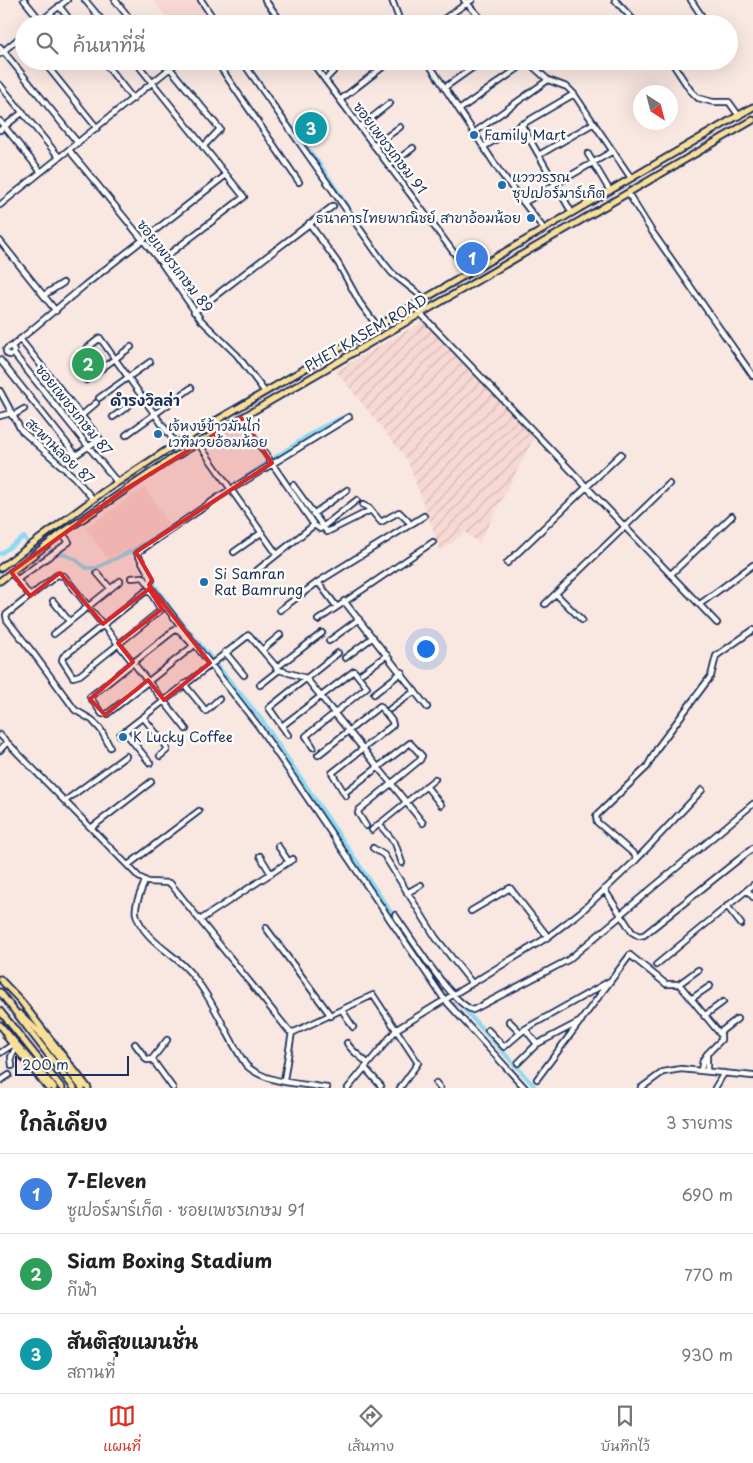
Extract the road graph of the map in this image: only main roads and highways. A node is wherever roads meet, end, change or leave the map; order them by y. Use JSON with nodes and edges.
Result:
{"nodes":[{"id":1,"x":753,"y":107,"type":"edge"},
{"id":2,"x":753,"y":120,"type":"edge"},
{"id":3,"x":153,"y":458,"type":"junction"},
{"id":4,"x":159,"y":467,"type":"junction"},
{"id":5,"x":118,"y":482,"type":"junction"},
{"id":6,"x":124,"y":490,"type":"junction"},
{"id":7,"x":103,"y":492,"type":"junction"},
{"id":8,"x":109,"y":500,"type":"junction"},
{"id":9,"x":0,"y":568,"type":"edge"},
{"id":10,"x":0,"y":580,"type":"edge"},
{"id":11,"x":0,"y":979,"type":"edge"},
{"id":12,"x":7,"y":986,"type":"junction"},
{"id":13,"x":0,"y":992,"type":"edge"},
{"id":14,"x":11,"y":1005,"type":"junction"},
{"id":15,"x":0,"y":1011,"type":"edge"},
{"id":16,"x":0,"y":1025,"type":"edge"},
{"id":17,"x":14,"y":1029,"type":"junction"},
{"id":18,"x":38,"y":1032,"type":"junction"},
{"id":19,"x":32,"y":1061,"type":"junction"},
{"id":20,"x":48,"y":1088,"type":"edge"},
{"id":21,"x":54,"y":1088,"type":"edge"},
{"id":22,"x":62,"y":1088,"type":"edge"},
{"id":23,"x":74,"y":1088,"type":"edge"},
{"id":24,"x":82,"y":1088,"type":"edge"},
{"id":25,"x":88,"y":1088,"type":"edge"}],
"edges":[{"from":1,"to":3,"type":"main road","name":"PHET KASEM ROAD"},
{"from":2,"to":4,"type":"main road","name":"PHET KASEM ROAD"},
{"from":3,"to":4,"type":"main road"},
{"from":3,"to":5,"type":"main road","name":"PHET KASEM ROAD"},
{"from":4,"to":6,"type":"main road","name":"PHET KASEM ROAD"},
{"from":5,"to":6,"type":"main road"},
{"from":5,"to":7,"type":"main road","name":"PHET KASEM ROAD"},
{"from":6,"to":8,"type":"main road","name":"PHET KASEM ROAD"},
{"from":7,"to":8,"type":"main road"},
{"from":7,"to":9,"type":"main road","name":"PHET KASEM ROAD"},
{"from":8,"to":10,"type":"main road","name":"PHET KASEM ROAD"},
{"from":11,"to":12,"type":"main road"},
{"from":12,"to":18,"type":"main road"},
{"from":12,"to":25,"type":"main road"},
{"from":13,"to":14,"type":"main road"},
{"from":14,"to":18,"type":"main road"},
{"from":14,"to":23,"type":"main road"},
{"from":15,"to":17,"type":"main road"},
{"from":16,"to":19,"type":"main road"},
{"from":16,"to":20,"type":"main road"},
{"from":17,"to":19,"type":"main road"},
{"from":17,"to":22,"type":"main road"},
{"from":18,"to":24,"type":"main road"},
{"from":19,"to":21,"type":"main road"}]}
